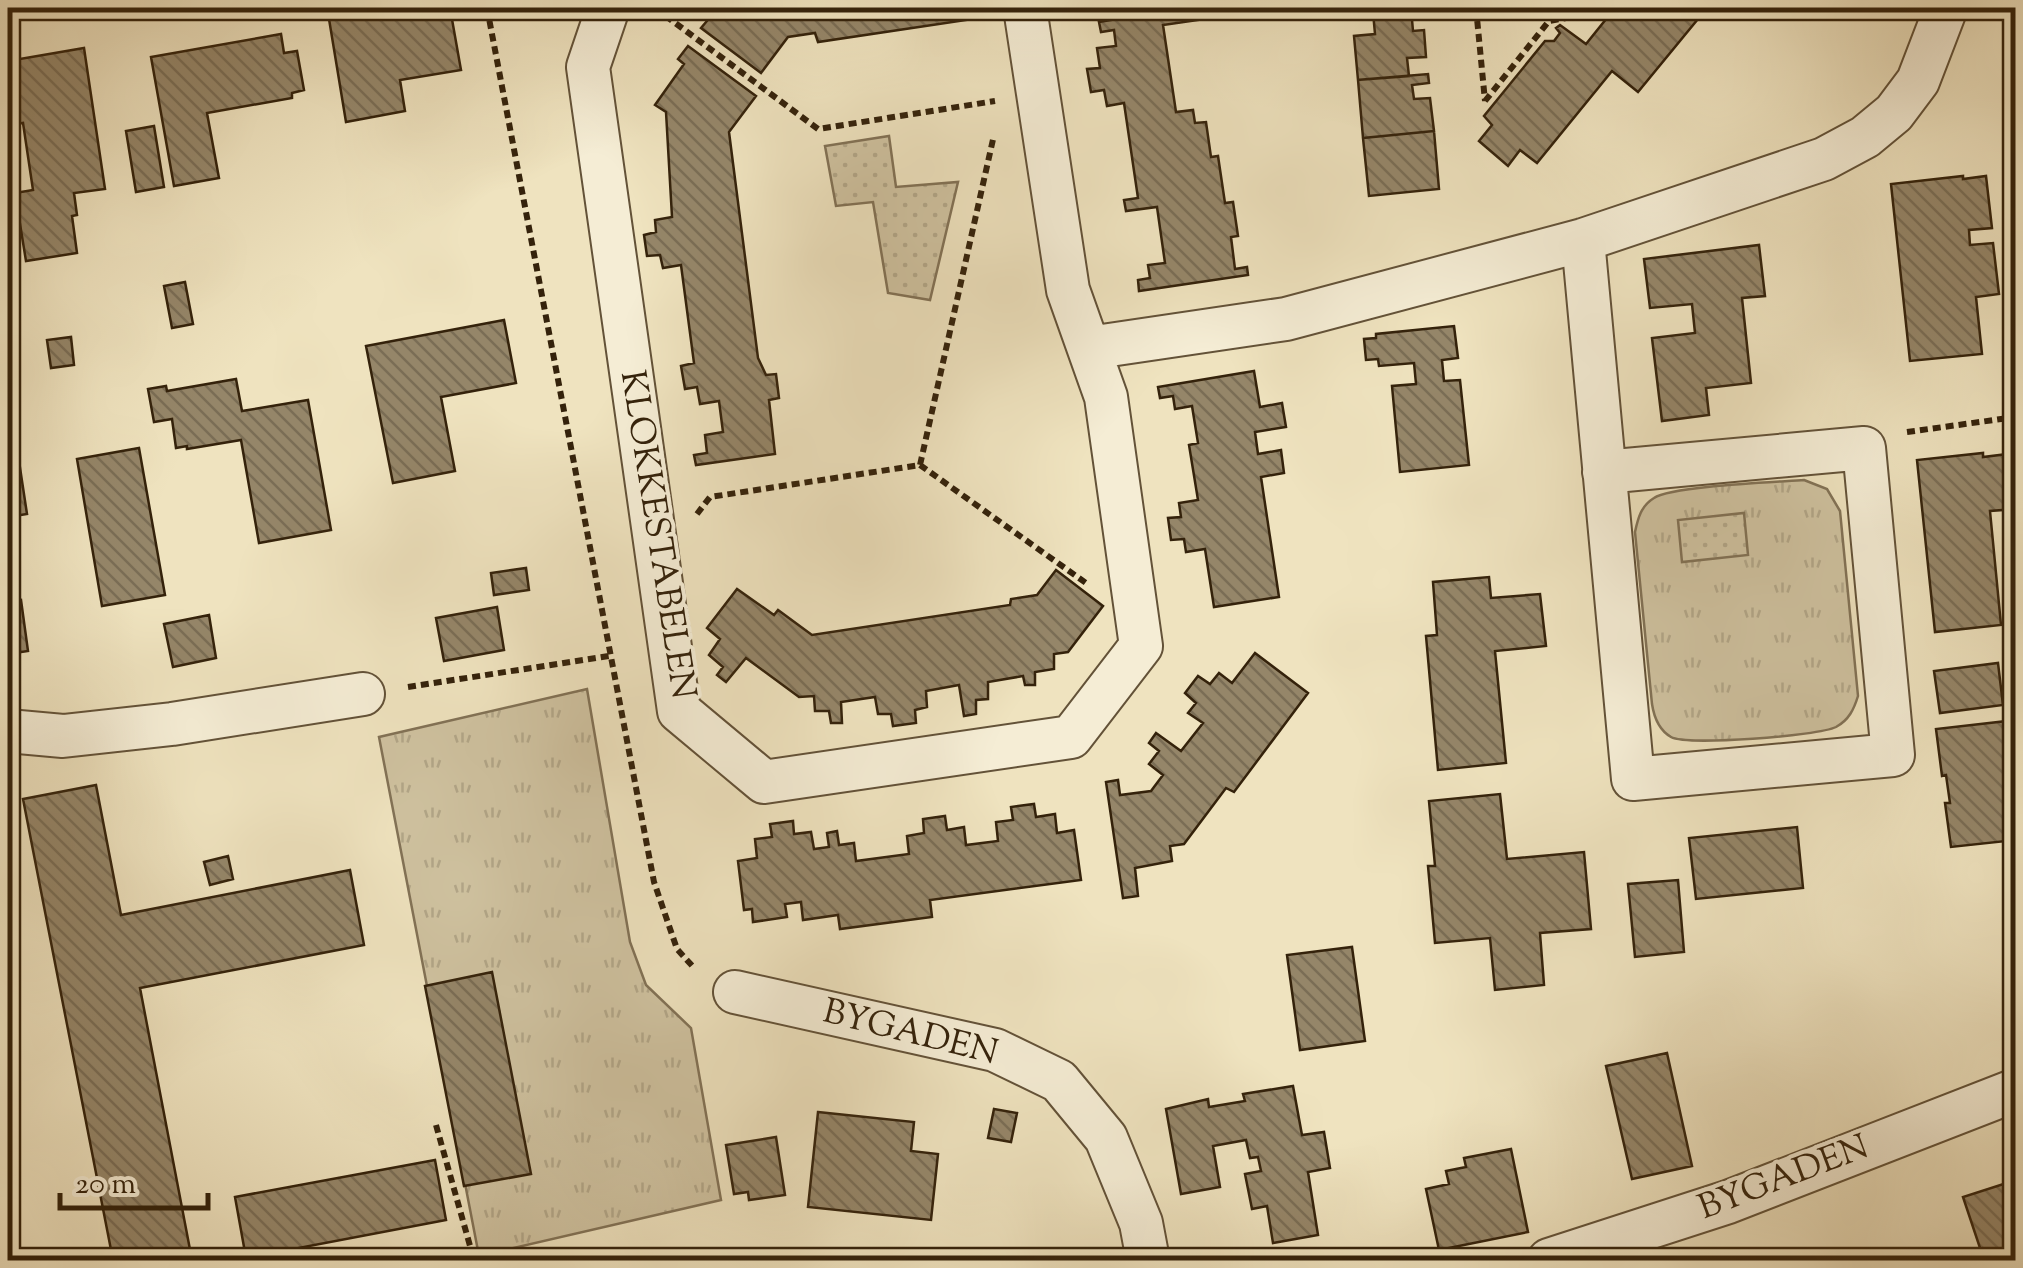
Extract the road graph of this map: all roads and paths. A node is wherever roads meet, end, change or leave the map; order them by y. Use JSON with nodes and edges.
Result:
{"nodes":[{"id":1,"x":487,"y":8,"type":"edge"},
{"id":2,"x":608,"y":8,"type":"edge"},
{"id":3,"x":654,"y":8,"type":"edge"},
{"id":4,"x":1025,"y":8,"type":"edge"},
{"id":5,"x":1476,"y":8,"type":"edge"},
{"id":6,"x":1600,"y":8,"type":"edge"},
{"id":7,"x":1946,"y":8,"type":"edge"},
{"id":8,"x":1582,"y":240,"type":"junction"},
{"id":9,"x":1089,"y":348,"type":"junction"},
{"id":10,"x":2016,"y":417,"type":"edge"},
{"id":11,"x":1864,"y":448,"type":"junction"},
{"id":12,"x":920,"y":466,"type":"junction"},
{"id":13,"x":1604,"y":472,"type":"junction"},
{"id":14,"x":653,"y":523,"type":"junction"},
{"id":15,"x":1136,"y":619,"type":"junction"},
{"id":16,"x":609,"y":656,"type":"junction"},
{"id":17,"x":362,"y":694,"type":"joint"},
{"id":18,"x":8,"y":731,"type":"edge"},
{"id":19,"x":735,"y":992,"type":"joint"},
{"id":20,"x":2016,"y":1090,"type":"edge"},
{"id":21,"x":436,"y":1125,"type":"dead end"},
{"id":22,"x":474,"y":1260,"type":"edge"},
{"id":23,"x":1148,"y":1260,"type":"edge"},
{"id":24,"x":1549,"y":1260,"type":"edge"}],
"edges":[{"from":1,"to":16,"type":"path"},
{"from":2,"to":14,"type":"street","name":"KLOKKESTABELEN"},
{"from":3,"to":12,"type":"path"},
{"from":4,"to":9,"type":"street","name":"KLOKKESTABELEN"},
{"from":5,"to":6,"type":"path"},
{"from":7,"to":8,"type":"street"},
{"from":8,"to":9,"type":"street"},
{"from":8,"to":13,"type":"street"},
{"from":9,"to":15,"type":"street","name":"KLOKKESTABELEN"},
{"from":10,"to":11,"type":"path"},
{"from":11,"to":13,"type":"street"},
{"from":11,"to":13,"type":"street"},
{"from":12,"to":14,"type":"path"},
{"from":12,"to":15,"type":"path"},
{"from":14,"to":15,"type":"street","name":"KLOKKESTABELEN"},
{"from":16,"to":17,"type":"path"},
{"from":16,"to":19,"type":"path"},
{"from":17,"to":18,"type":"street"},
{"from":19,"to":23,"type":"street","name":"BYGADEN"},
{"from":20,"to":24,"type":"street","name":"BYGADEN"},
{"from":21,"to":22,"type":"path"}]}
